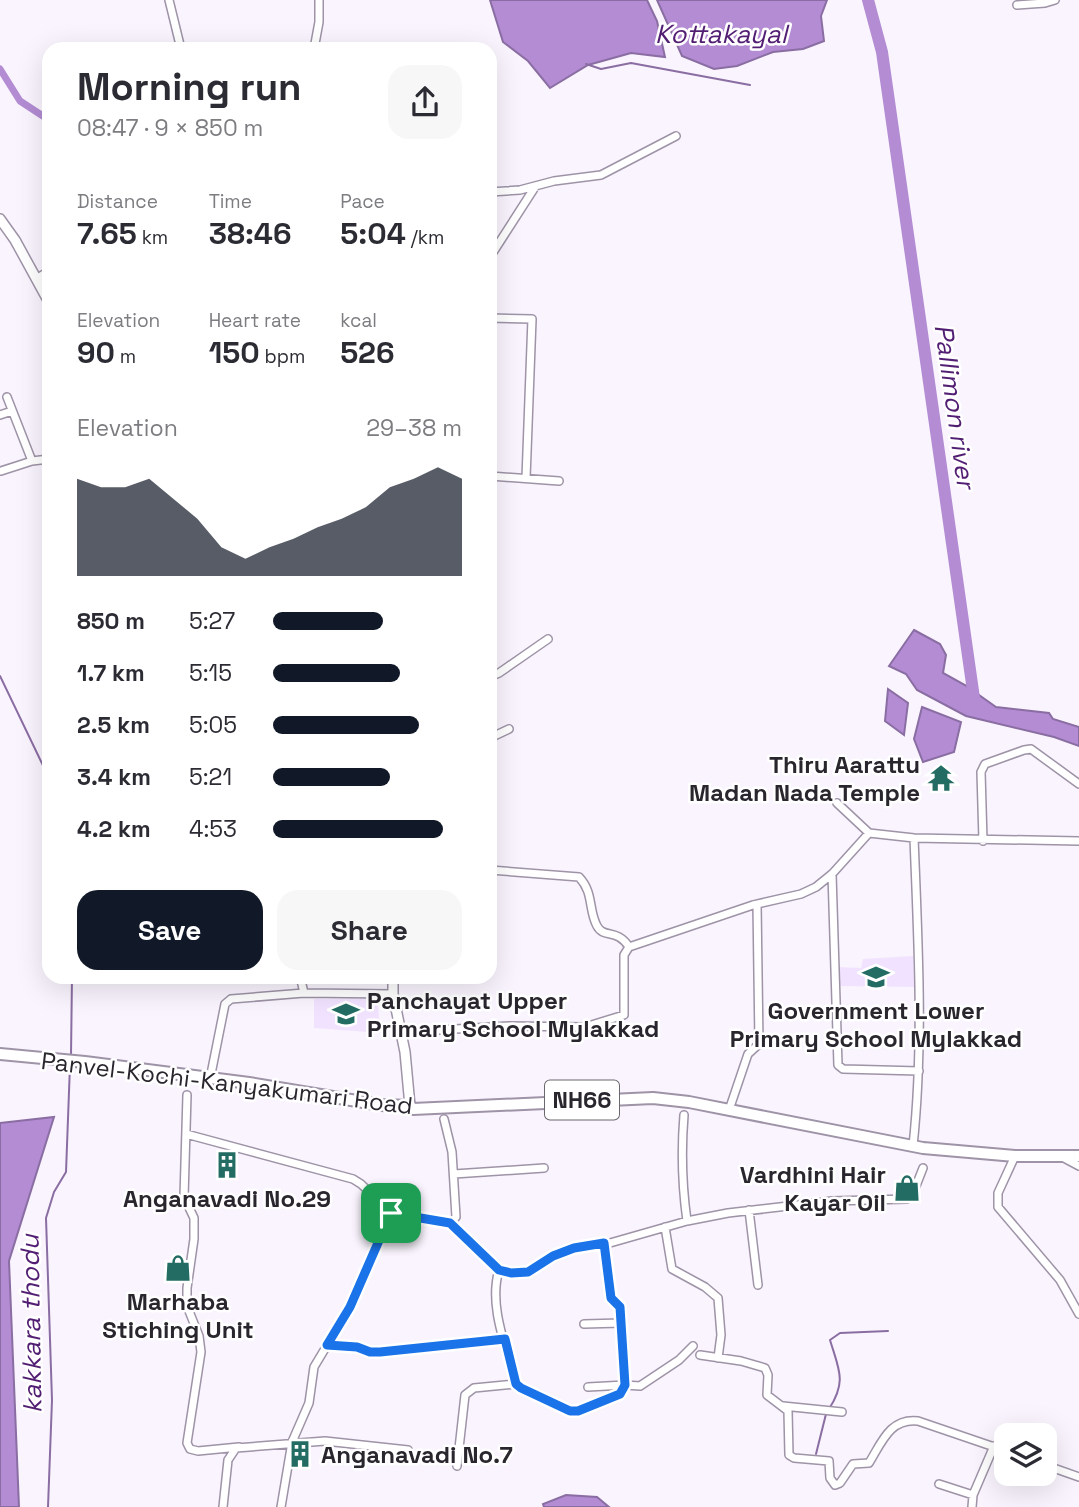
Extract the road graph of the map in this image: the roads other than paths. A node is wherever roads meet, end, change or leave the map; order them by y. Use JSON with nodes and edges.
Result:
{"nodes":[{"id":1,"x":169,"y":0,"type":"edge"},
{"id":2,"x":319,"y":0,"type":"edge"},
{"id":3,"x":1055,"y":0,"type":"edge"},
{"id":4,"x":1017,"y":5,"type":"dead end"},
{"id":5,"x":179,"y":42,"type":"edge"},
{"id":6,"x":315,"y":42,"type":"edge"},
{"id":7,"x":676,"y":136,"type":"dead end"},
{"id":8,"x":536,"y":186,"type":"junction"},
{"id":9,"x":497,"y":192,"type":"edge"},
{"id":10,"x":0,"y":219,"type":"edge"},
{"id":11,"x":497,"y":246,"type":"edge"},
{"id":12,"x":42,"y":276,"type":"edge"},
{"id":13,"x":37,"y":279,"type":"junction"},
{"id":14,"x":42,"y":289,"type":"edge"},
{"id":15,"x":497,"y":318,"type":"edge"},
{"id":16,"x":7,"y":397,"type":"dead end"},
{"id":17,"x":12,"y":411,"type":"junction"},
{"id":18,"x":0,"y":415,"type":"edge"},
{"id":19,"x":42,"y":460,"type":"edge"},
{"id":20,"x":32,"y":461,"type":"junction"},
{"id":21,"x":1,"y":471,"type":"edge"},
{"id":22,"x":497,"y":476,"type":"edge"},
{"id":23,"x":526,"y":478,"type":"junction"},
{"id":24,"x":559,"y":481,"type":"dead end"},
{"id":25,"x":548,"y":639,"type":"dead end"},
{"id":26,"x":497,"y":674,"type":"edge"},
{"id":27,"x":509,"y":729,"type":"dead end"},
{"id":28,"x":497,"y":735,"type":"edge"},
{"id":29,"x":1079,"y":784,"type":"edge"},
{"id":30,"x":837,"y":803,"type":"dead end"},
{"id":31,"x":869,"y":833,"type":"junction"},
{"id":32,"x":914,"y":838,"type":"junction"},
{"id":33,"x":983,"y":841,"type":"junction"},
{"id":34,"x":1079,"y":841,"type":"edge"},
{"id":35,"x":497,"y":871,"type":"edge"},
{"id":36,"x":832,"y":874,"type":"junction"},
{"id":37,"x":757,"y":904,"type":"junction"},
{"id":38,"x":629,"y":947,"type":"junction"},
{"id":39,"x":302,"y":984,"type":"edge"},
{"id":40,"x":393,"y":984,"type":"edge"},
{"id":41,"x":304,"y":993,"type":"junction"},
{"id":42,"x":393,"y":994,"type":"junction"},
{"id":43,"x":402,"y":1032,"type":"junction"},
{"id":44,"x":0,"y":1054,"type":"edge"},
{"id":45,"x":919,"y":1071,"type":"junction"},
{"id":46,"x":210,"y":1079,"type":"junction"},
{"id":47,"x":187,"y":1094,"type":"dead end"},
{"id":48,"x":411,"y":1106,"type":"junction"},
{"id":49,"x":729,"y":1110,"type":"junction"},
{"id":50,"x":684,"y":1115,"type":"dead end"},
{"id":51,"x":444,"y":1119,"type":"dead end"},
{"id":52,"x":186,"y":1134,"type":"junction"},
{"id":53,"x":913,"y":1146,"type":"junction"},
{"id":54,"x":1015,"y":1156,"type":"junction"},
{"id":55,"x":1079,"y":1156,"type":"edge"},
{"id":56,"x":1062,"y":1157,"type":"junction"},
{"id":57,"x":1079,"y":1166,"type":"edge"},
{"id":58,"x":544,"y":1168,"type":"dead end"},
{"id":59,"x":923,"y":1168,"type":"dead end"},
{"id":60,"x":454,"y":1174,"type":"junction"},
{"id":61,"x":749,"y":1210,"type":"junction"},
{"id":62,"x":391,"y":1213,"type":"junction"},
{"id":63,"x":687,"y":1221,"type":"junction"},
{"id":64,"x":450,"y":1223,"type":"junction"},
{"id":65,"x":665,"y":1227,"type":"junction"},
{"id":66,"x":604,"y":1243,"type":"junction"},
{"id":67,"x":499,"y":1270,"type":"junction"},
{"id":68,"x":758,"y":1285,"type":"dead end"},
{"id":69,"x":1079,"y":1314,"type":"edge"},
{"id":70,"x":621,"y":1323,"type":"junction"},
{"id":71,"x":584,"y":1324,"type":"dead end"},
{"id":72,"x":505,"y":1339,"type":"junction"},
{"id":73,"x":327,"y":1345,"type":"junction"},
{"id":74,"x":693,"y":1346,"type":"dead end"},
{"id":75,"x":700,"y":1355,"type":"dead end"},
{"id":76,"x":718,"y":1357,"type":"junction"},
{"id":77,"x":516,"y":1384,"type":"junction"},
{"id":78,"x":625,"y":1385,"type":"junction"},
{"id":79,"x":588,"y":1387,"type":"dead end"},
{"id":80,"x":783,"y":1406,"type":"junction"},
{"id":81,"x":842,"y":1412,"type":"dead end"},
{"id":82,"x":292,"y":1442,"type":"junction"},
{"id":83,"x":994,"y":1446,"type":"joint"},
{"id":84,"x":239,"y":1447,"type":"junction"},
{"id":85,"x":408,"y":1450,"type":"dead end"},
{"id":86,"x":457,"y":1466,"type":"dead end"},
{"id":87,"x":1057,"y":1469,"type":"edge"},
{"id":88,"x":1079,"y":1477,"type":"edge"},
{"id":89,"x":939,"y":1484,"type":"dead end"},
{"id":90,"x":973,"y":1494,"type":"junction"},
{"id":91,"x":223,"y":1507,"type":"edge"},
{"id":92,"x":281,"y":1507,"type":"edge"},
{"id":93,"x":972,"y":1507,"type":"edge"}],
"edges":[{"from":1,"to":5,"type":"street"},
{"from":2,"to":6,"type":"street"},
{"from":3,"to":4,"type":"street"},
{"from":7,"to":8,"type":"street"},
{"from":8,"to":9,"type":"street"},
{"from":8,"to":11,"type":"street"},
{"from":10,"to":13,"type":"main road"},
{"from":12,"to":13,"type":"street"},
{"from":13,"to":14,"type":"main road"},
{"from":15,"to":23,"type":"street"},
{"from":16,"to":17,"type":"street"},
{"from":17,"to":18,"type":"street"},
{"from":17,"to":20,"type":"street"},
{"from":19,"to":20,"type":"street"},
{"from":20,"to":21,"type":"street"},
{"from":22,"to":23,"type":"street"},
{"from":23,"to":24,"type":"street"},
{"from":25,"to":26,"type":"street"},
{"from":27,"to":28,"type":"street"},
{"from":29,"to":33,"type":"street"},
{"from":30,"to":31,"type":"street"},
{"from":31,"to":32,"type":"street"},
{"from":31,"to":36,"type":"street"},
{"from":32,"to":33,"type":"street"},
{"from":32,"to":45,"type":"street"},
{"from":33,"to":34,"type":"street"},
{"from":35,"to":38,"type":"street"},
{"from":36,"to":37,"type":"street"},
{"from":36,"to":45,"type":"street"},
{"from":37,"to":38,"type":"street"},
{"from":37,"to":49,"type":"street"},
{"from":38,"to":43,"type":"street"},
{"from":39,"to":41,"type":"street"},
{"from":40,"to":42,"type":"main road"},
{"from":41,"to":42,"type":"street"},
{"from":41,"to":46,"type":"street"},
{"from":42,"to":43,"type":"main road"},
{"from":43,"to":48,"type":"main road"},
{"from":44,"to":46,"type":"highway","name":"Panvel-Kochi-Kanyakumari Road","number":"NH66"},
{"from":45,"to":53,"type":"street"},
{"from":46,"to":48,"type":"highway","name":"Panvel-Kochi-Kanyakumari Road","number":"NH66"},
{"from":47,"to":52,"type":"street"},
{"from":48,"to":49,"type":"highway","name":"Panvel-Kochi-Kanyakumari Road","number":"NH66"},
{"from":49,"to":53,"type":"highway","name":"Panvel-Kochi-Kanyakumari Road","number":"NH66"},
{"from":50,"to":63,"type":"street"},
{"from":51,"to":60,"type":"street"},
{"from":52,"to":62,"type":"street"},
{"from":52,"to":84,"type":"street"},
{"from":53,"to":54,"type":"highway","name":"Panvel-Kochi-Kanyakumari Road","number":"NH66"},
{"from":54,"to":56,"type":"highway","name":"Panvel-Kochi-Kanyakumari Road","number":"NH66"},
{"from":54,"to":69,"type":"street"},
{"from":55,"to":56,"type":"highway","name":"Panvel-Kochi-Kanyakumari Road","number":"NH66"},
{"from":56,"to":57,"type":"street"},
{"from":58,"to":60,"type":"street"},
{"from":59,"to":61,"type":"street"},
{"from":60,"to":64,"type":"street"},
{"from":61,"to":63,"type":"street"},
{"from":61,"to":68,"type":"street"},
{"from":62,"to":64,"type":"street"},
{"from":62,"to":73,"type":"street"},
{"from":63,"to":65,"type":"street"},
{"from":64,"to":67,"type":"street"},
{"from":65,"to":66,"type":"street"},
{"from":65,"to":76,"type":"street"},
{"from":66,"to":67,"type":"street"},
{"from":66,"to":70,"type":"street"},
{"from":67,"to":72,"type":"street"},
{"from":70,"to":71,"type":"street"},
{"from":70,"to":78,"type":"street"},
{"from":72,"to":73,"type":"street"},
{"from":72,"to":77,"type":"street"},
{"from":73,"to":82,"type":"street"},
{"from":74,"to":78,"type":"street"},
{"from":75,"to":76,"type":"street"},
{"from":76,"to":80,"type":"street"},
{"from":77,"to":78,"type":"street"},
{"from":77,"to":86,"type":"street"},
{"from":78,"to":79,"type":"street"},
{"from":80,"to":81,"type":"street"},
{"from":80,"to":83,"type":"street"},
{"from":82,"to":84,"type":"street"},
{"from":82,"to":85,"type":"street"},
{"from":82,"to":92,"type":"street"},
{"from":83,"to":90,"type":"street"},
{"from":84,"to":91,"type":"street"},
{"from":87,"to":88,"type":"street"},
{"from":89,"to":90,"type":"street"},
{"from":90,"to":93,"type":"street"}]}
